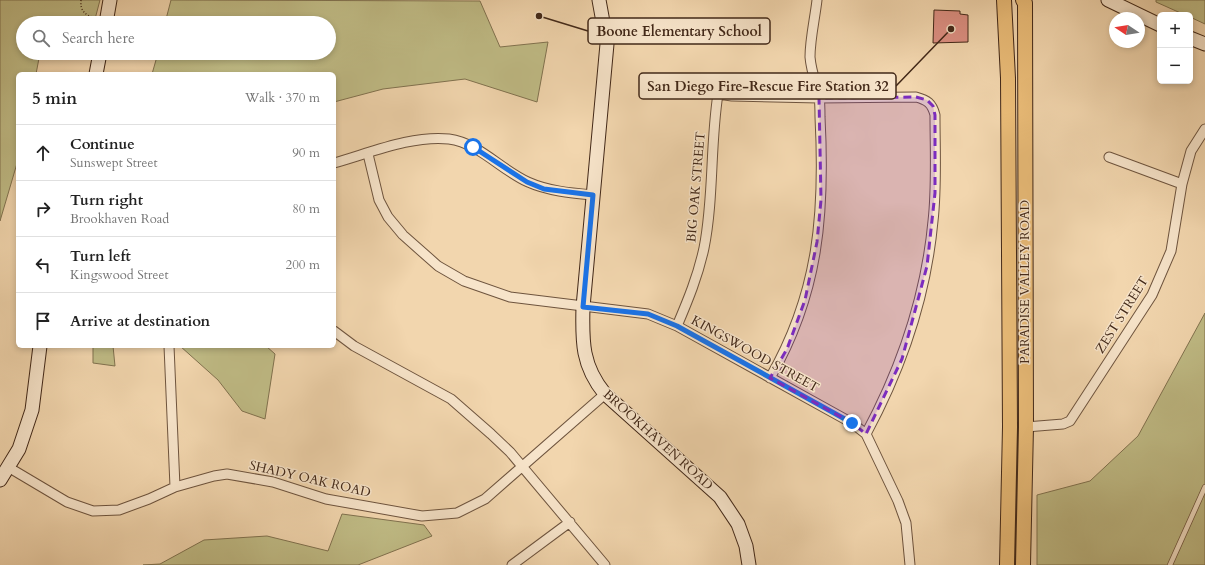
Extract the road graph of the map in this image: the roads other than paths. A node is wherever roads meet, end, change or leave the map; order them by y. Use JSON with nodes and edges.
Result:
{"nodes":[{"id":1,"x":110,"y":0,"type":"edge"},
{"id":2,"x":599,"y":0,"type":"edge"},
{"id":3,"x":817,"y":0,"type":"edge"},
{"id":4,"x":1004,"y":0,"type":"edge"},
{"id":5,"x":1023,"y":0,"type":"edge"},
{"id":6,"x":1108,"y":0,"type":"edge"},
{"id":7,"x":107,"y":16,"type":"edge"},
{"id":8,"x":1157,"y":24,"type":"edge"},
{"id":9,"x":1193,"y":39,"type":"edge"},
{"id":10,"x":1205,"y":44,"type":"edge"},
{"id":11,"x":99,"y":60,"type":"edge"},
{"id":12,"x":96,"y":72,"type":"edge"},
{"id":13,"x":819,"y":98,"type":"junction"},
{"id":14,"x":1205,"y":129,"type":"edge"},
{"id":15,"x":368,"y":154,"type":"junction"},
{"id":16,"x":1108,"y":157,"type":"dead end"},
{"id":17,"x":336,"y":162,"type":"edge"},
{"id":18,"x":1182,"y":184,"type":"junction"},
{"id":19,"x":593,"y":195,"type":"junction"},
{"id":20,"x":583,"y":307,"type":"junction"},
{"id":21,"x":677,"y":326,"type":"junction"},
{"id":22,"x":336,"y":333,"type":"edge"},
{"id":23,"x":40,"y":348,"type":"edge"},
{"id":24,"x":168,"y":348,"type":"edge"},
{"id":25,"x":770,"y":378,"type":"junction"},
{"id":26,"x":605,"y":394,"type":"junction"},
{"id":27,"x":1026,"y":427,"type":"junction"},
{"id":28,"x":866,"y":434,"type":"junction"},
{"id":29,"x":8,"y":467,"type":"junction"},
{"id":30,"x":523,"y":467,"type":"junction"},
{"id":31,"x":0,"y":480,"type":"edge"},
{"id":32,"x":175,"y":487,"type":"junction"},
{"id":33,"x":1205,"y":487,"type":"edge"},
{"id":34,"x":570,"y":522,"type":"junction"},
{"id":35,"x":512,"y":565,"type":"edge"},
{"id":36,"x":605,"y":565,"type":"edge"},
{"id":37,"x":749,"y":565,"type":"edge"},
{"id":38,"x":910,"y":565,"type":"edge"},
{"id":39,"x":1007,"y":565,"type":"edge"},
{"id":40,"x":1023,"y":565,"type":"edge"},
{"id":41,"x":1170,"y":565,"type":"edge"}],
"edges":[{"from":1,"to":7,"type":"street"},
{"from":2,"to":19,"type":"street","name":"BROOKHAVEN ROAD"},
{"from":3,"to":13,"type":"street"},
{"from":4,"to":39,"type":"main road","name":"PARADISE VALLEY ROAD"},
{"from":5,"to":27,"type":"main road","name":"PARADISE VALLEY ROAD"},
{"from":6,"to":8,"type":"street"},
{"from":9,"to":10,"type":"street"},
{"from":11,"to":12,"type":"street"},
{"from":13,"to":21,"type":"street","name":"BIG OAK STREET"},
{"from":13,"to":25,"type":"street"},
{"from":13,"to":28,"type":"street"},
{"from":14,"to":18,"type":"street","name":"ZEST STREET"},
{"from":15,"to":17,"type":"street"},
{"from":15,"to":19,"type":"street"},
{"from":15,"to":20,"type":"street","name":"KINGSWOOD STREET"},
{"from":16,"to":18,"type":"street"},
{"from":18,"to":27,"type":"street","name":"ZEST STREET"},
{"from":19,"to":20,"type":"street","name":"BROOKHAVEN ROAD"},
{"from":20,"to":21,"type":"street","name":"KINGSWOOD STREET"},
{"from":20,"to":26,"type":"street","name":"BROOKHAVEN ROAD"},
{"from":21,"to":25,"type":"street","name":"KINGSWOOD STREET"},
{"from":22,"to":30,"type":"street"},
{"from":23,"to":29,"type":"street"},
{"from":24,"to":32,"type":"street"},
{"from":25,"to":28,"type":"street","name":"KINGSWOOD STREET"},
{"from":26,"to":30,"type":"street","name":"SHADY OAK ROAD"},
{"from":26,"to":37,"type":"street","name":"BROOKHAVEN ROAD"},
{"from":27,"to":40,"type":"main road","name":"PARADISE VALLEY ROAD"},
{"from":28,"to":38,"type":"street","name":"KINGSWOOD STREET"},
{"from":29,"to":31,"type":"street"},
{"from":29,"to":32,"type":"street","name":"SHADY OAK ROAD"},
{"from":30,"to":32,"type":"street","name":"SHADY OAK ROAD"},
{"from":30,"to":34,"type":"street"},
{"from":33,"to":41,"type":"lane"},
{"from":34,"to":35,"type":"street"},
{"from":34,"to":36,"type":"street"}]}
